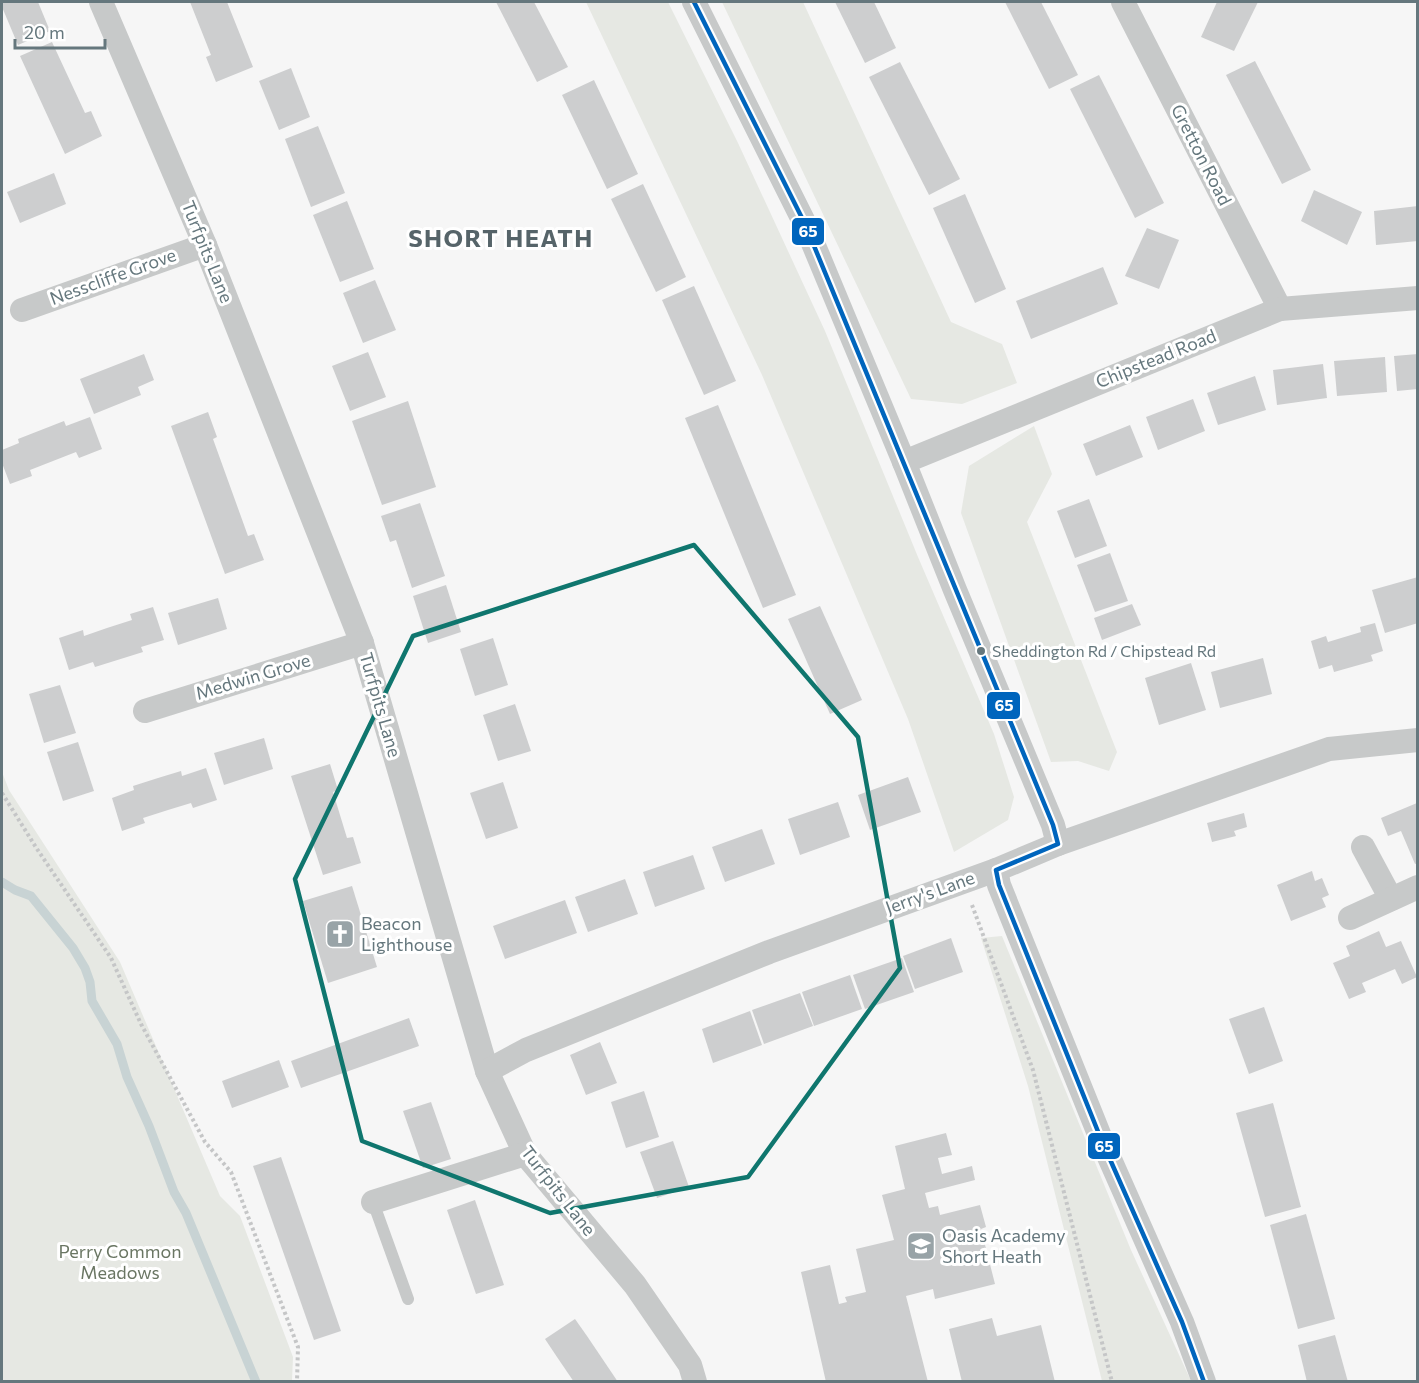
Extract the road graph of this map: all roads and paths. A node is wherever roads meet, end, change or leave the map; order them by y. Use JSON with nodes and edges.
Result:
{"nodes":[{"id":1,"x":101,"y":2,"type":"edge"},
{"id":2,"x":694,"y":2,"type":"edge"},
{"id":3,"x":1123,"y":2,"type":"edge"},
{"id":4,"x":205,"y":245,"type":"junction"},
{"id":5,"x":1418,"y":298,"type":"edge"},
{"id":6,"x":1280,"y":309,"type":"junction"},
{"id":7,"x":22,"y":310,"type":"dead end"},
{"id":8,"x":904,"y":462,"type":"junction"},
{"id":9,"x":362,"y":643,"type":"junction"},
{"id":10,"x":145,"y":711,"type":"dead end"},
{"id":11,"x":1418,"y":740,"type":"edge"},
{"id":12,"x":2,"y":793,"type":"edge"},
{"id":13,"x":1058,"y":844,"type":"junction"},
{"id":14,"x":1363,"y":847,"type":"dead end"},
{"id":15,"x":996,"y":870,"type":"junction"},
{"id":16,"x":963,"y":881,"type":"junction"},
{"id":17,"x":1418,"y":886,"type":"edge"},
{"id":18,"x":1391,"y":899,"type":"junction"},
{"id":19,"x":1350,"y":918,"type":"dead end"},
{"id":20,"x":487,"y":1071,"type":"junction"},
{"id":21,"x":525,"y":1154,"type":"junction"},
{"id":22,"x":373,"y":1202,"type":"joint"},
{"id":23,"x":408,"y":1299,"type":"dead end"},
{"id":24,"x":297,"y":1382,"type":"edge"},
{"id":25,"x":695,"y":1382,"type":"edge"},
{"id":26,"x":1112,"y":1382,"type":"edge"},
{"id":27,"x":1204,"y":1382,"type":"edge"}],
"edges":[{"from":1,"to":4,"type":"street","name":"Turfpits Lane"},
{"from":2,"to":8,"type":"street"},
{"from":3,"to":6,"type":"street","name":"Gretton Road"},
{"from":4,"to":7,"type":"street","name":"Nesscliffe Grove"},
{"from":4,"to":9,"type":"street","name":"Turfpits Lane"},
{"from":5,"to":6,"type":"street","name":"Chipstead Road"},
{"from":6,"to":8,"type":"street","name":"Chipstead Road"},
{"from":8,"to":13,"type":"street"},
{"from":9,"to":10,"type":"street","name":"Medwin Grove"},
{"from":9,"to":20,"type":"street","name":"Turfpits Lane"},
{"from":11,"to":13,"type":"street","name":"Jerry's Lane"},
{"from":12,"to":24,"type":"path"},
{"from":13,"to":15,"type":"street","name":"Jerry's Lane"},
{"from":14,"to":18,"type":"street"},
{"from":15,"to":16,"type":"street","name":"Jerry's Lane"},
{"from":15,"to":27,"type":"street"},
{"from":16,"to":20,"type":"street","name":"Jerry's Lane"},
{"from":16,"to":26,"type":"path"},
{"from":17,"to":18,"type":"street"},
{"from":18,"to":19,"type":"street"},
{"from":20,"to":21,"type":"street","name":"Turfpits Lane"},
{"from":21,"to":22,"type":"street"},
{"from":21,"to":25,"type":"street","name":"Turfpits Lane"},
{"from":22,"to":23,"type":"lane"}]}
